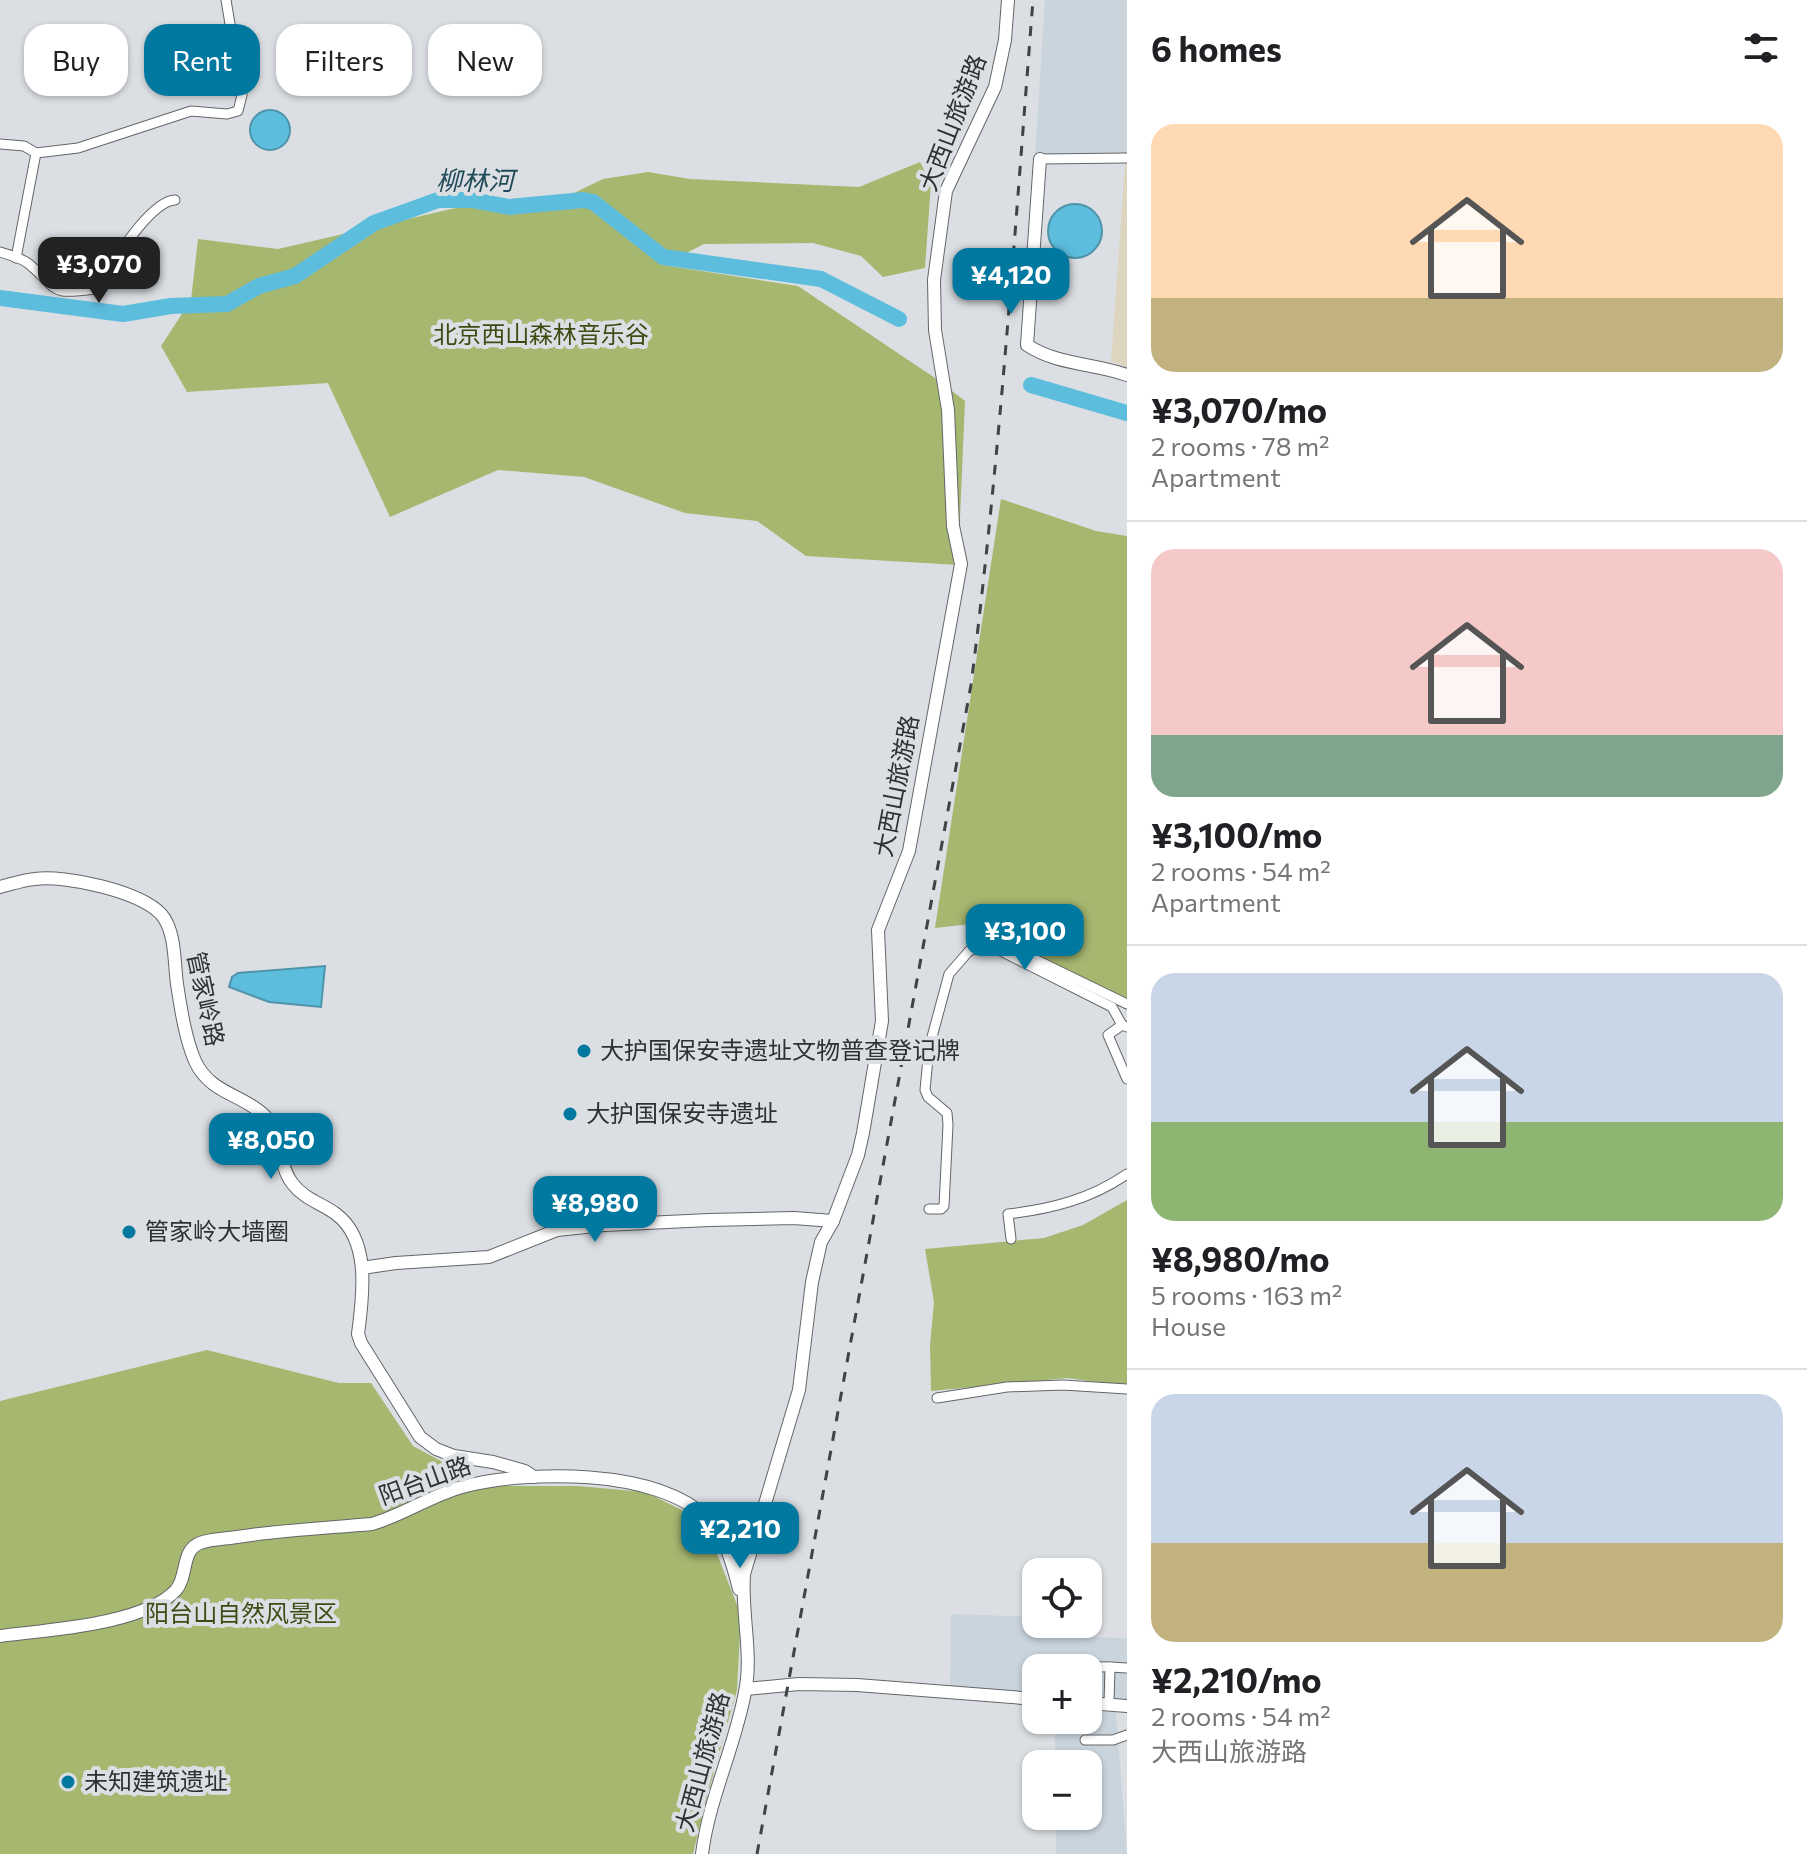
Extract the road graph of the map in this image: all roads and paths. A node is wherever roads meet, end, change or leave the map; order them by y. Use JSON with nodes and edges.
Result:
{"nodes":[{"id":1,"x":226,"y":0,"type":"edge"},
{"id":2,"x":1008,"y":0,"type":"edge"},
{"id":3,"x":0,"y":144,"type":"edge"},
{"id":4,"x":36,"y":153,"type":"junction"},
{"id":5,"x":1127,"y":158,"type":"edge"},
{"id":6,"x":1040,"y":159,"type":"joint"},
{"id":7,"x":175,"y":200,"type":"dead end"},
{"id":8,"x":0,"y":252,"type":"edge"},
{"id":9,"x":16,"y":258,"type":"junction"},
{"id":10,"x":1127,"y":375,"type":"edge"},
{"id":11,"x":0,"y":887,"type":"edge"},
{"id":12,"x":989,"y":924,"type":"dead end"},
{"id":13,"x":1127,"y":1004,"type":"edge"},
{"id":14,"x":1125,"y":1026,"type":"edge"},
{"id":15,"x":1127,"y":1079,"type":"edge"},
{"id":16,"x":1127,"y":1174,"type":"edge"},
{"id":17,"x":929,"y":1209,"type":"dead end"},
{"id":18,"x":833,"y":1221,"type":"junction"},
{"id":19,"x":1011,"y":1239,"type":"dead end"},
{"id":20,"x":362,"y":1268,"type":"junction"},
{"id":21,"x":1127,"y":1389,"type":"edge"},
{"id":22,"x":937,"y":1398,"type":"dead end"},
{"id":23,"x":534,"y":1477,"type":"junction"},
{"id":24,"x":725,"y":1547,"type":"junction"},
{"id":25,"x":752,"y":1548,"type":"junction"},
{"id":26,"x":742,"y":1603,"type":"junction"},
{"id":27,"x":0,"y":1636,"type":"edge"},
{"id":28,"x":1102,"y":1667,"type":"edge"},
{"id":29,"x":1110,"y":1667,"type":"junction"},
{"id":30,"x":1127,"y":1668,"type":"edge"},
{"id":31,"x":746,"y":1689,"type":"junction"},
{"id":32,"x":1022,"y":1698,"type":"edge"},
{"id":33,"x":1102,"y":1704,"type":"edge"},
{"id":34,"x":1109,"y":1704,"type":"junction"},
{"id":35,"x":1127,"y":1706,"type":"edge"},
{"id":36,"x":1127,"y":1735,"type":"edge"},
{"id":37,"x":1085,"y":1740,"type":"dead end"},
{"id":38,"x":702,"y":1854,"type":"edge"}],
"edges":[{"from":1,"to":4,"type":"street"},
{"from":2,"to":18,"type":"street","name":"大西山旅游路"},
{"from":3,"to":4,"type":"street"},
{"from":4,"to":9,"type":"street"},
{"from":5,"to":6,"type":"street"},
{"from":6,"to":10,"type":"street"},
{"from":7,"to":9,"type":"street"},
{"from":8,"to":9,"type":"street"},
{"from":11,"to":20,"type":"street","name":"管家岭路"},
{"from":12,"to":13,"type":"street"},
{"from":14,"to":15,"type":"street"},
{"from":14,"to":17,"type":"street"},
{"from":16,"to":19,"type":"street"},
{"from":18,"to":20,"type":"street"},
{"from":18,"to":25,"type":"street","name":"大西山旅游路"},
{"from":20,"to":23,"type":"street","name":"管家岭路"},
{"from":21,"to":22,"type":"street"},
{"from":23,"to":24,"type":"street","name":"阳台山路"},
{"from":23,"to":27,"type":"street","name":"阳台山路"},
{"from":24,"to":25,"type":"street"},
{"from":24,"to":26,"type":"street","name":"阳台山路"},
{"from":25,"to":26,"type":"street","name":"大西山旅游路"},
{"from":26,"to":31,"type":"street","name":"大西山旅游路"},
{"from":28,"to":29,"type":"street"},
{"from":29,"to":30,"type":"street"},
{"from":29,"to":34,"type":"street"},
{"from":31,"to":32,"type":"street"},
{"from":31,"to":38,"type":"street","name":"大西山旅游路"},
{"from":33,"to":34,"type":"street"},
{"from":34,"to":35,"type":"street"},
{"from":36,"to":37,"type":"street"}]}
